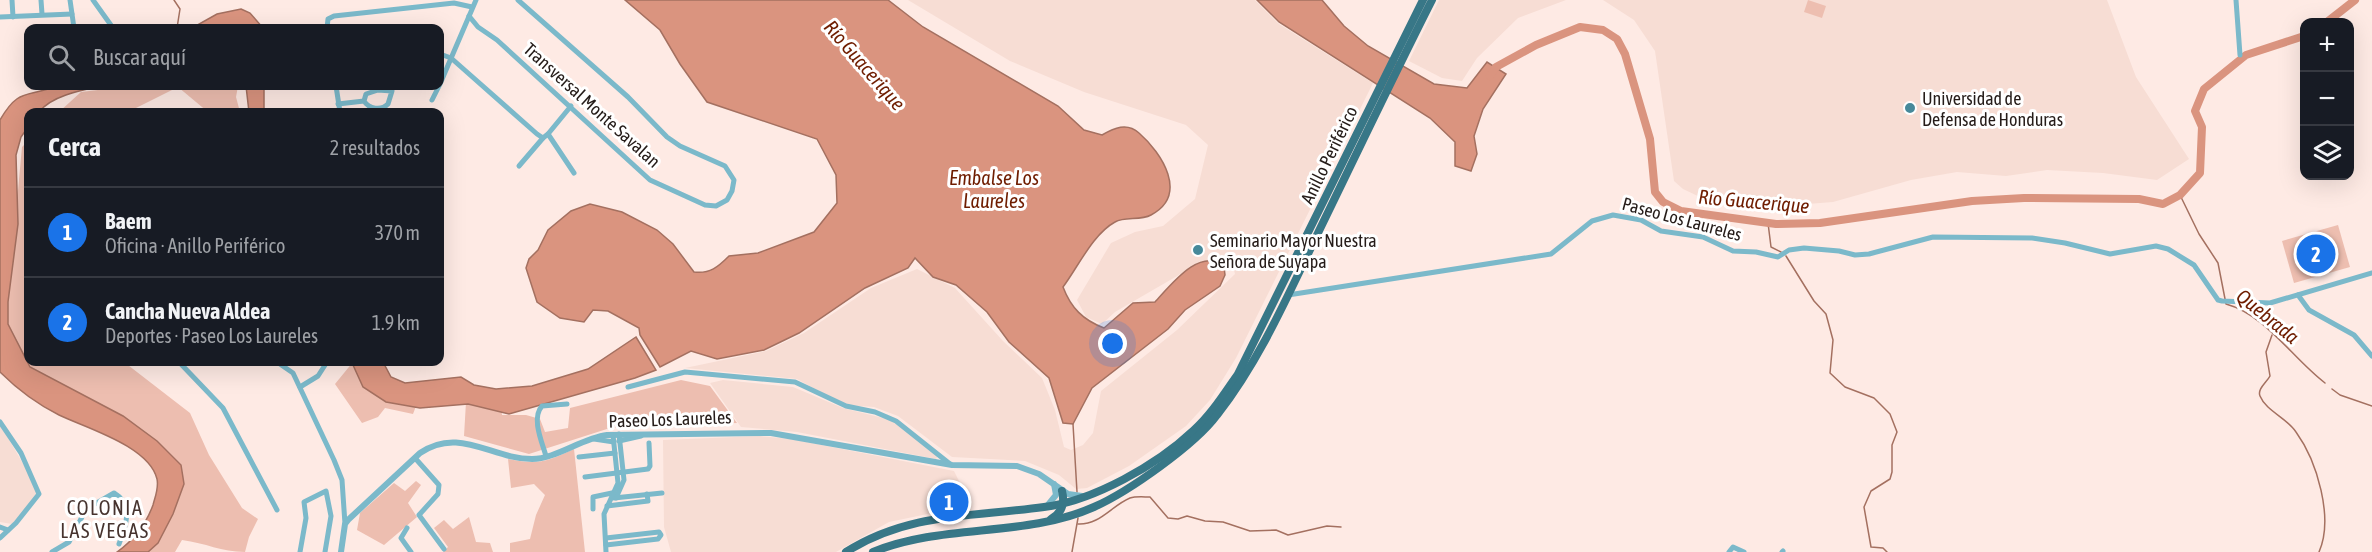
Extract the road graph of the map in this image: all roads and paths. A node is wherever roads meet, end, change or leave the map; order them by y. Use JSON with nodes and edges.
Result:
{"nodes":[{"id":1,"x":12,"y":0,"type":"edge"},
{"id":2,"x":41,"y":0,"type":"edge"},
{"id":3,"x":70,"y":0,"type":"edge"},
{"id":4,"x":93,"y":0,"type":"edge"},
{"id":5,"x":476,"y":0,"type":"edge"},
{"id":6,"x":518,"y":0,"type":"edge"},
{"id":7,"x":1423,"y":0,"type":"edge"},
{"id":8,"x":1432,"y":0,"type":"edge"},
{"id":9,"x":2236,"y":0,"type":"edge"},
{"id":10,"x":472,"y":7,"type":"junction"},
{"id":11,"x":42,"y":14,"type":"junction"},
{"id":12,"x":72,"y":14,"type":"junction"},
{"id":13,"x":469,"y":16,"type":"junction"},
{"id":14,"x":0,"y":17,"type":"edge"},
{"id":15,"x":13,"y":17,"type":"junction"},
{"id":16,"x":73,"y":24,"type":"edge"},
{"id":17,"x":110,"y":24,"type":"edge"},
{"id":18,"x":327,"y":24,"type":"edge"},
{"id":19,"x":1409,"y":38,"type":"junction"},
{"id":20,"x":444,"y":55,"type":"edge"},
{"id":21,"x":2240,"y":56,"type":"dead end"},
{"id":22,"x":451,"y":58,"type":"junction"},
{"id":23,"x":444,"y":74,"type":"edge"},
{"id":24,"x":336,"y":90,"type":"edge"},
{"id":25,"x":437,"y":90,"type":"edge"},
{"id":26,"x":432,"y":100,"type":"dead end"},
{"id":27,"x":364,"y":101,"type":"junction"},
{"id":28,"x":338,"y":104,"type":"junction"},
{"id":29,"x":571,"y":106,"type":"junction"},
{"id":30,"x":1375,"y":106,"type":"junction"},
{"id":31,"x":339,"y":108,"type":"edge"},
{"id":32,"x":548,"y":134,"type":"junction"},
{"id":33,"x":543,"y":138,"type":"junction"},
{"id":34,"x":519,"y":166,"type":"dead end"},
{"id":35,"x":574,"y":173,"type":"dead end"},
{"id":36,"x":2372,"y":273,"type":"edge"},
{"id":37,"x":1288,"y":295,"type":"junction"},
{"id":38,"x":2298,"y":295,"type":"junction"},
{"id":39,"x":2372,"y":356,"type":"edge"},
{"id":40,"x":183,"y":366,"type":"edge"},
{"id":41,"x":284,"y":366,"type":"edge"},
{"id":42,"x":324,"y":366,"type":"edge"},
{"id":43,"x":300,"y":387,"type":"junction"},
{"id":44,"x":628,"y":387,"type":"dead end"},
{"id":45,"x":567,"y":404,"type":"dead end"},
{"id":46,"x":0,"y":422,"type":"edge"},
{"id":47,"x":616,"y":438,"type":"junction"},
{"id":48,"x":649,"y":443,"type":"dead end"},
{"id":49,"x":615,"y":453,"type":"junction"},
{"id":50,"x":546,"y":456,"type":"junction"},
{"id":51,"x":579,"y":457,"type":"dead end"},
{"id":52,"x":415,"y":458,"type":"junction"},
{"id":53,"x":951,"y":465,"type":"junction"},
{"id":54,"x":620,"y":471,"type":"junction"},
{"id":55,"x":585,"y":477,"type":"dead end"},
{"id":56,"x":1054,"y":484,"type":"junction"},
{"id":57,"x":1062,"y":491,"type":"junction"},
{"id":58,"x":662,"y":493,"type":"dead end"},
{"id":59,"x":647,"y":494,"type":"junction"},
{"id":60,"x":1089,"y":496,"type":"junction"},
{"id":61,"x":613,"y":497,"type":"junction"},
{"id":62,"x":1063,"y":504,"type":"junction"},
{"id":63,"x":607,"y":506,"type":"junction"},
{"id":64,"x":1045,"y":507,"type":"junction"},
{"id":65,"x":593,"y":509,"type":"dead end"},
{"id":66,"x":277,"y":510,"type":"dead end"},
{"id":67,"x":954,"y":516,"type":"junction"},
{"id":68,"x":1045,"y":522,"type":"junction"},
{"id":69,"x":345,"y":524,"type":"junction"},
{"id":70,"x":0,"y":527,"type":"edge"},
{"id":71,"x":407,"y":528,"type":"dead end"},
{"id":72,"x":8,"y":530,"type":"junction"},
{"id":73,"x":951,"y":532,"type":"junction"},
{"id":74,"x":0,"y":538,"type":"edge"},
{"id":75,"x":606,"y":541,"type":"junction"},
{"id":76,"x":120,"y":544,"type":"dead end"},
{"id":77,"x":444,"y":549,"type":"dead end"},
{"id":78,"x":52,"y":552,"type":"edge"},
{"id":79,"x":300,"y":552,"type":"edge"},
{"id":80,"x":325,"y":552,"type":"edge"},
{"id":81,"x":341,"y":552,"type":"edge"},
{"id":82,"x":411,"y":552,"type":"edge"},
{"id":83,"x":606,"y":552,"type":"edge"},
{"id":84,"x":846,"y":552,"type":"edge"},
{"id":85,"x":873,"y":552,"type":"edge"},
{"id":86,"x":1729,"y":552,"type":"edge"},
{"id":87,"x":1744,"y":552,"type":"edge"}],
"edges":[{"from":1,"to":15,"type":"street"},
{"from":2,"to":11,"type":"street"},
{"from":3,"to":12,"type":"street"},
{"from":4,"to":17,"type":"street"},
{"from":5,"to":10,"type":"street"},
{"from":6,"to":29,"type":"street","name":"Transversal Monte Savalan"},
{"from":7,"to":19,"type":"highway","name":"Anillo Periférico"},
{"from":8,"to":19,"type":"highway","name":"Anillo Periférico"},
{"from":9,"to":21,"type":"street"},
{"from":10,"to":13,"type":"street"},
{"from":10,"to":18,"type":"street"},
{"from":11,"to":12,"type":"street"},
{"from":11,"to":15,"type":"street"},
{"from":12,"to":16,"type":"street"},
{"from":13,"to":22,"type":"street"},
{"from":13,"to":29,"type":"street","name":"Transversal Monte Savalan"},
{"from":14,"to":15,"type":"street"},
{"from":19,"to":30,"type":"highway","name":"Anillo Periférico"},
{"from":20,"to":22,"type":"street"},
{"from":22,"to":23,"type":"street"},
{"from":22,"to":33,"type":"street"},
{"from":24,"to":28,"type":"street"},
{"from":25,"to":26,"type":"street"},
{"from":27,"to":27,"type":"street"},
{"from":27,"to":28,"type":"street"},
{"from":28,"to":31,"type":"street"},
{"from":29,"to":32,"type":"street"},
{"from":30,"to":37,"type":"highway","name":"Anillo Periférico"},
{"from":30,"to":60,"type":"highway","name":"Anillo Periférico"},
{"from":32,"to":33,"type":"street"},
{"from":32,"to":35,"type":"street"},
{"from":33,"to":34,"type":"street"},
{"from":36,"to":38,"type":"street","name":"Paseo Los Laureles"},
{"from":37,"to":38,"type":"street","name":"Paseo Los Laureles"},
{"from":37,"to":68,"type":"highway","name":"Anillo Periférico"},
{"from":38,"to":39,"type":"street"},
{"from":40,"to":66,"type":"street"},
{"from":41,"to":43,"type":"street"},
{"from":42,"to":43,"type":"street"},
{"from":43,"to":69,"type":"street"},
{"from":44,"to":53,"type":"street"},
{"from":45,"to":50,"type":"street"},
{"from":46,"to":72,"type":"street"},
{"from":47,"to":49,"type":"street"},
{"from":47,"to":50,"type":"street","name":"Paseo Los Laureles"},
{"from":47,"to":53,"type":"street","name":"Paseo Los Laureles"},
{"from":47,"to":54,"type":"street"},
{"from":48,"to":54,"type":"street"},
{"from":49,"to":51,"type":"street"},
{"from":49,"to":54,"type":"street"},
{"from":50,"to":52,"type":"street","name":"Paseo Los Laureles"},
{"from":52,"to":69,"type":"street","name":"Paseo Los Laureles"},
{"from":52,"to":77,"type":"street"},
{"from":53,"to":56,"type":"street","name":"Paseo Los Laureles"},
{"from":54,"to":55,"type":"street"},
{"from":54,"to":61,"type":"street"},
{"from":56,"to":57,"type":"street","name":"Paseo Los Laureles"},
{"from":56,"to":64,"type":"street"},
{"from":57,"to":60,"type":"street"},
{"from":57,"to":62,"type":"highway"},
{"from":58,"to":59,"type":"street"},
{"from":59,"to":61,"type":"street"},
{"from":59,"to":63,"type":"street"},
{"from":60,"to":62,"type":"highway","name":"Anillo Periférico"},
{"from":61,"to":63,"type":"street"},
{"from":61,"to":65,"type":"street"},
{"from":62,"to":64,"type":"highway","name":"Anillo Periférico"},
{"from":62,"to":68,"type":"highway"},
{"from":63,"to":75,"type":"street"},
{"from":64,"to":67,"type":"highway","name":"Anillo Periférico"},
{"from":67,"to":73,"type":"highway"},
{"from":67,"to":84,"type":"highway","name":"Anillo Periférico"},
{"from":68,"to":73,"type":"highway","name":"Anillo Periférico"},
{"from":69,"to":81,"type":"street"},
{"from":70,"to":72,"type":"street"},
{"from":71,"to":82,"type":"street"},
{"from":72,"to":74,"type":"street"},
{"from":73,"to":85,"type":"highway","name":"Anillo Periférico"},
{"from":75,"to":75,"type":"street"},
{"from":75,"to":83,"type":"street"},
{"from":76,"to":78,"type":"street"},
{"from":79,"to":80,"type":"street"},
{"from":86,"to":87,"type":"street"}]}
